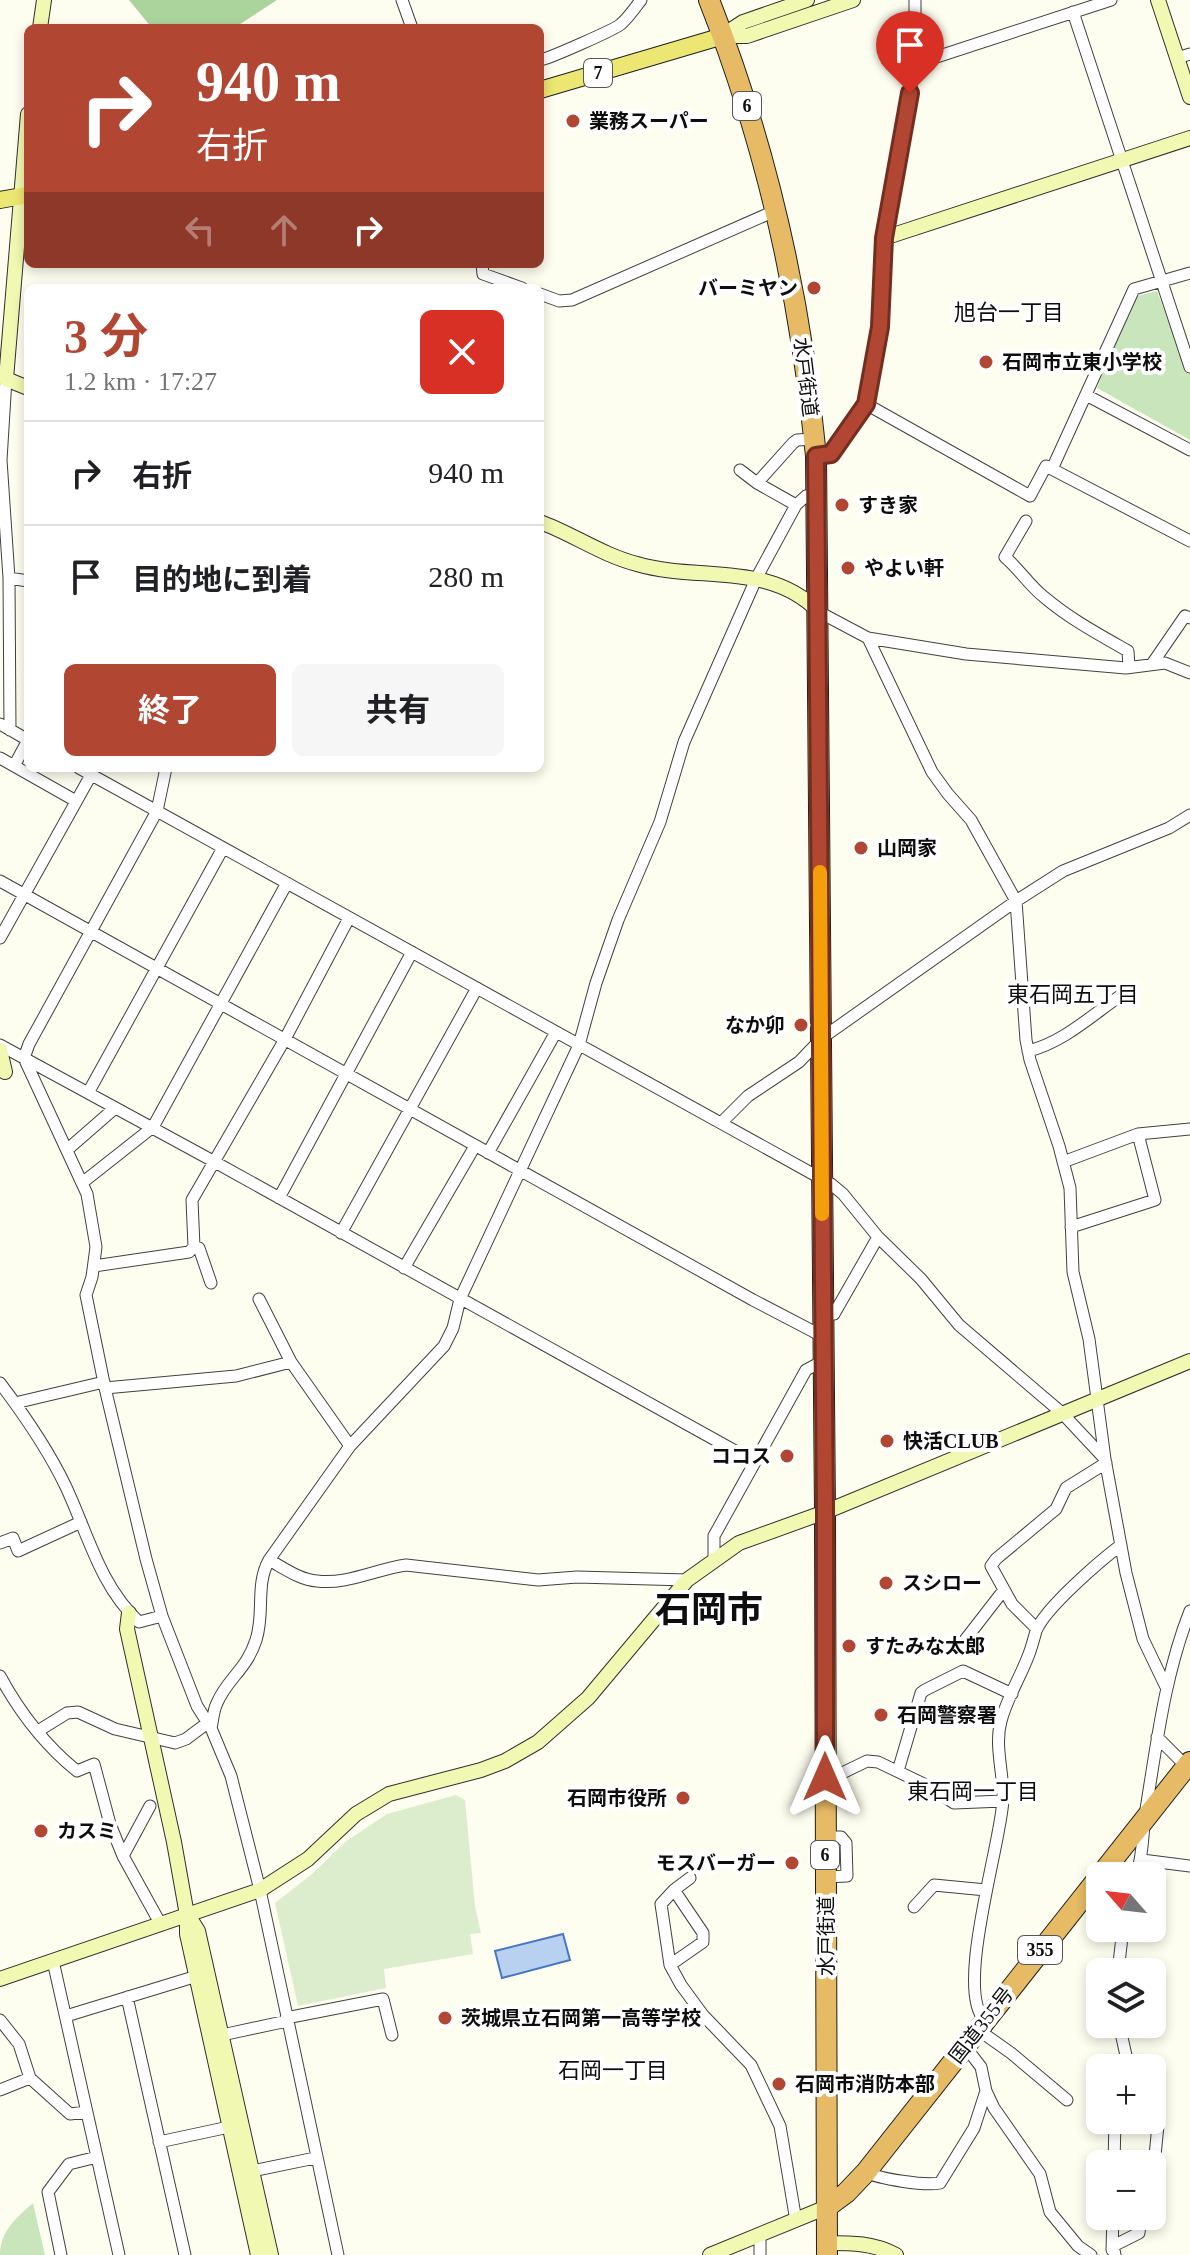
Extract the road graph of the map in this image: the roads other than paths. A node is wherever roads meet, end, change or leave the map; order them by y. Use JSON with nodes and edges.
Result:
{"nodes":[{"id":1,"x":44,"y":0,"type":"edge"},
{"id":2,"x":402,"y":0,"type":"edge"},
{"id":3,"x":641,"y":0,"type":"edge"},
{"id":4,"x":709,"y":0,"type":"edge"},
{"id":5,"x":807,"y":0,"type":"edge"},
{"id":6,"x":853,"y":0,"type":"edge"},
{"id":7,"x":915,"y":0,"type":"edge"},
{"id":8,"x":1111,"y":0,"type":"edge"},
{"id":9,"x":1158,"y":0,"type":"edge"},
{"id":10,"x":1073,"y":12,"type":"junction"},
{"id":11,"x":41,"y":24,"type":"edge"},
{"id":12,"x":411,"y":24,"type":"edge"},
{"id":13,"x":723,"y":36,"type":"junction"},
{"id":14,"x":1184,"y":56,"type":"edge"},
{"id":15,"x":544,"y":60,"type":"edge"},
{"id":16,"x":915,"y":64,"type":"junction"},
{"id":17,"x":544,"y":89,"type":"edge"},
{"id":18,"x":1190,"y":97,"type":"edge"},
{"id":19,"x":1190,"y":138,"type":"edge"},
{"id":20,"x":1121,"y":161,"type":"junction"},
{"id":21,"x":24,"y":196,"type":"edge"},
{"id":22,"x":0,"y":200,"type":"edge"},
{"id":23,"x":24,"y":204,"type":"edge"},
{"id":24,"x":777,"y":210,"type":"junction"},
{"id":25,"x":884,"y":238,"type":"junction"},
{"id":26,"x":482,"y":268,"type":"edge"},
{"id":27,"x":1190,"y":273,"type":"edge"},
{"id":28,"x":1161,"y":281,"type":"junction"},
{"id":29,"x":511,"y":284,"type":"edge"},
{"id":30,"x":544,"y":295,"type":"edge"},
{"id":31,"x":1190,"y":367,"type":"edge"},
{"id":32,"x":3,"y":378,"type":"edge"},
{"id":33,"x":24,"y":386,"type":"edge"},
{"id":34,"x":1086,"y":395,"type":"junction"},
{"id":35,"x":866,"y":404,"type":"junction"},
{"id":36,"x":815,"y":448,"type":"junction"},
{"id":37,"x":1190,"y":450,"type":"edge"},
{"id":38,"x":1052,"y":469,"type":"junction"},
{"id":39,"x":740,"y":470,"type":"dead end"},
{"id":40,"x":757,"y":483,"type":"junction"},
{"id":41,"x":816,"y":493,"type":"junction"},
{"id":42,"x":796,"y":505,"type":"junction"},
{"id":43,"x":1026,"y":521,"type":"dead end"},
{"id":44,"x":544,"y":524,"type":"edge"},
{"id":45,"x":1190,"y":541,"type":"edge"},
{"id":46,"x":757,"y":577,"type":"junction"},
{"id":47,"x":9,"y":578,"type":"junction"},
{"id":48,"x":24,"y":580,"type":"edge"},
{"id":49,"x":819,"y":612,"type":"junction"},
{"id":50,"x":1190,"y":618,"type":"edge"},
{"id":51,"x":5,"y":621,"type":"edge"},
{"id":52,"x":868,"y":638,"type":"junction"},
{"id":53,"x":1152,"y":664,"type":"junction"},
{"id":54,"x":1129,"y":667,"type":"junction"},
{"id":55,"x":1190,"y":673,"type":"edge"},
{"id":56,"x":5,"y":727,"type":"edge"},
{"id":57,"x":24,"y":738,"type":"edge"},
{"id":58,"x":24,"y":747,"type":"edge"},
{"id":59,"x":0,"y":758,"type":"edge"},
{"id":60,"x":14,"y":766,"type":"junction"},
{"id":61,"x":24,"y":772,"type":"edge"},
{"id":62,"x":25,"y":772,"type":"edge"},
{"id":63,"x":86,"y":772,"type":"edge"},
{"id":64,"x":165,"y":772,"type":"edge"},
{"id":65,"x":91,"y":775,"type":"junction"},
{"id":66,"x":76,"y":801,"type":"junction"},
{"id":67,"x":157,"y":811,"type":"junction"},
{"id":68,"x":1190,"y":815,"type":"edge"},
{"id":69,"x":223,"y":848,"type":"junction"},
{"id":70,"x":0,"y":881,"type":"edge"},
{"id":71,"x":287,"y":883,"type":"junction"},
{"id":72,"x":24,"y":894,"type":"junction"},
{"id":73,"x":1016,"y":901,"type":"junction"},
{"id":74,"x":349,"y":918,"type":"junction"},
{"id":75,"x":90,"y":932,"type":"junction"},
{"id":76,"x":0,"y":938,"type":"edge"},
{"id":77,"x":412,"y":952,"type":"junction"},
{"id":78,"x":157,"y":967,"type":"junction"},
{"id":79,"x":477,"y":988,"type":"junction"},
{"id":80,"x":1120,"y":996,"type":"dead end"},
{"id":81,"x":220,"y":1003,"type":"junction"},
{"id":82,"x":556,"y":1032,"type":"junction"},
{"id":83,"x":822,"y":1038,"type":"junction"},
{"id":84,"x":285,"y":1039,"type":"junction"},
{"id":85,"x":579,"y":1045,"type":"junction"},
{"id":86,"x":0,"y":1048,"type":"edge"},
{"id":87,"x":1028,"y":1051,"type":"junction"},
{"id":88,"x":24,"y":1058,"type":"junction"},
{"id":89,"x":5,"y":1072,"type":"dead end"},
{"id":90,"x":348,"y":1073,"type":"junction"},
{"id":91,"x":88,"y":1093,"type":"junction"},
{"id":92,"x":115,"y":1108,"type":"junction"},
{"id":93,"x":412,"y":1109,"type":"junction"},
{"id":94,"x":721,"y":1123,"type":"junction"},
{"id":95,"x":153,"y":1127,"type":"junction"},
{"id":96,"x":1190,"y":1129,"type":"edge"},
{"id":97,"x":1138,"y":1134,"type":"junction"},
{"id":98,"x":475,"y":1146,"type":"junction"},
{"id":99,"x":68,"y":1149,"type":"junction"},
{"id":100,"x":488,"y":1153,"type":"junction"},
{"id":101,"x":213,"y":1161,"type":"junction"},
{"id":102,"x":1063,"y":1162,"type":"junction"},
{"id":103,"x":520,"y":1171,"type":"junction"},
{"id":104,"x":822,"y":1179,"type":"junction"},
{"id":105,"x":82,"y":1183,"type":"junction"},
{"id":106,"x":279,"y":1198,"type":"junction"},
{"id":107,"x":1071,"y":1227,"type":"junction"},
{"id":108,"x":341,"y":1233,"type":"junction"},
{"id":109,"x":878,"y":1237,"type":"junction"},
{"id":110,"x":194,"y":1247,"type":"junction"},
{"id":111,"x":94,"y":1266,"type":"junction"},
{"id":112,"x":404,"y":1268,"type":"junction"},
{"id":113,"x":211,"y":1283,"type":"dead end"},
{"id":114,"x":259,"y":1299,"type":"dead end"},
{"id":115,"x":460,"y":1299,"type":"junction"},
{"id":116,"x":822,"y":1313,"type":"junction"},
{"id":117,"x":822,"y":1336,"type":"junction"},
{"id":118,"x":823,"y":1361,"type":"junction"},
{"id":119,"x":1190,"y":1361,"type":"edge"},
{"id":120,"x":291,"y":1362,"type":"junction"},
{"id":121,"x":0,"y":1383,"type":"edge"},
{"id":122,"x":104,"y":1385,"type":"junction"},
{"id":123,"x":1097,"y":1400,"type":"junction"},
{"id":124,"x":15,"y":1403,"type":"junction"},
{"id":125,"x":1062,"y":1413,"type":"junction"},
{"id":126,"x":350,"y":1446,"type":"junction"},
{"id":127,"x":1106,"y":1461,"type":"junction"},
{"id":128,"x":755,"y":1462,"type":"junction"},
{"id":129,"x":825,"y":1512,"type":"junction"},
{"id":130,"x":81,"y":1522,"type":"junction"},
{"id":131,"x":0,"y":1543,"type":"edge"},
{"id":132,"x":1121,"y":1545,"type":"junction"},
{"id":133,"x":714,"y":1559,"type":"junction"},
{"id":134,"x":269,"y":1560,"type":"junction"},
{"id":135,"x":687,"y":1580,"type":"junction"},
{"id":136,"x":1003,"y":1591,"type":"junction"},
{"id":137,"x":1190,"y":1611,"type":"edge"},
{"id":138,"x":129,"y":1613,"type":"junction"},
{"id":139,"x":162,"y":1616,"type":"junction"},
{"id":140,"x":1037,"y":1629,"type":"junction"},
{"id":141,"x":965,"y":1640,"type":"dead end"},
{"id":142,"x":0,"y":1676,"type":"edge"},
{"id":143,"x":1166,"y":1687,"type":"junction"},
{"id":144,"x":1012,"y":1694,"type":"junction"},
{"id":145,"x":209,"y":1726,"type":"junction"},
{"id":146,"x":38,"y":1731,"type":"junction"},
{"id":147,"x":149,"y":1737,"type":"junction"},
{"id":148,"x":1157,"y":1737,"type":"junction"},
{"id":149,"x":1189,"y":1767,"type":"edge"},
{"id":150,"x":898,"y":1771,"type":"junction"},
{"id":151,"x":825,"y":1777,"type":"junction"},
{"id":152,"x":1003,"y":1801,"type":"junction"},
{"id":153,"x":150,"y":1806,"type":"dead end"},
{"id":154,"x":1143,"y":1822,"type":"junction"},
{"id":155,"x":123,"y":1856,"type":"junction"},
{"id":156,"x":1142,"y":1860,"type":"joint"},
{"id":157,"x":1190,"y":1866,"type":"edge"},
{"id":158,"x":690,"y":1878,"type":"dead end"},
{"id":159,"x":260,"y":1890,"type":"junction"},
{"id":160,"x":674,"y":1890,"type":"junction"},
{"id":161,"x":986,"y":1890,"type":"junction"},
{"id":162,"x":914,"y":1907,"type":"dead end"},
{"id":163,"x":187,"y":1915,"type":"junction"},
{"id":164,"x":160,"y":1923,"type":"junction"},
{"id":165,"x":53,"y":1961,"type":"junction"},
{"id":166,"x":670,"y":1965,"type":"junction"},
{"id":167,"x":197,"y":1976,"type":"junction"},
{"id":168,"x":0,"y":1979,"type":"edge"},
{"id":169,"x":127,"y":1997,"type":"junction"},
{"id":170,"x":66,"y":2016,"type":"junction"},
{"id":171,"x":0,"y":2020,"type":"edge"},
{"id":172,"x":286,"y":2020,"type":"junction"},
{"id":173,"x":981,"y":2024,"type":"junction"},
{"id":174,"x":222,"y":2035,"type":"junction"},
{"id":175,"x":392,"y":2035,"type":"dead end"},
{"id":176,"x":964,"y":2045,"type":"junction"},
{"id":177,"x":30,"y":2078,"type":"junction"},
{"id":178,"x":0,"y":2090,"type":"edge"},
{"id":179,"x":986,"y":2091,"type":"junction"},
{"id":180,"x":1067,"y":2100,"type":"dead end"},
{"id":181,"x":86,"y":2112,"type":"junction"},
{"id":182,"x":229,"y":2127,"type":"junction"},
{"id":183,"x":159,"y":2142,"type":"junction"},
{"id":184,"x":97,"y":2157,"type":"junction"},
{"id":185,"x":315,"y":2158,"type":"junction"},
{"id":186,"x":252,"y":2171,"type":"junction"},
{"id":187,"x":866,"y":2172,"type":"junction"},
{"id":188,"x":827,"y":2207,"type":"junction"},
{"id":189,"x":796,"y":2221,"type":"junction"},
{"id":190,"x":1113,"y":2230,"type":"edge"},
{"id":191,"x":1139,"y":2230,"type":"edge"},
{"id":192,"x":760,"y":2236,"type":"junction"},
{"id":193,"x":827,"y":2249,"type":"edge"},
{"id":194,"x":1113,"y":2252,"type":"edge"},
{"id":195,"x":61,"y":2255,"type":"edge"},
{"id":196,"x":119,"y":2255,"type":"edge"},
{"id":197,"x":185,"y":2255,"type":"edge"},
{"id":198,"x":258,"y":2255,"type":"edge"},
{"id":199,"x":271,"y":2255,"type":"edge"},
{"id":200,"x":338,"y":2255,"type":"edge"},
{"id":201,"x":710,"y":2255,"type":"edge"},
{"id":202,"x":760,"y":2255,"type":"edge"},
{"id":203,"x":896,"y":2255,"type":"edge"},
{"id":204,"x":1091,"y":2255,"type":"edge"}],
"edges":[{"from":1,"to":11,"type":"street"},
{"from":2,"to":12,"type":"street"},
{"from":3,"to":15,"type":"street"},
{"from":4,"to":13,"type":"highway","name":"水戸街道","number":"6"},
{"from":5,"to":13,"type":"street"},
{"from":6,"to":13,"type":"street"},
{"from":7,"to":16,"type":"street"},
{"from":8,"to":10,"type":"street"},
{"from":9,"to":14,"type":"street"},
{"from":10,"to":16,"type":"street"},
{"from":10,"to":20,"type":"street"},
{"from":13,"to":17,"type":"main road","number":"7"},
{"from":13,"to":24,"type":"highway","name":"水戸街道","number":"6"},
{"from":14,"to":18,"type":"street"},
{"from":16,"to":25,"type":"street"},
{"from":19,"to":20,"type":"street"},
{"from":20,"to":25,"type":"street"},
{"from":20,"to":28,"type":"street"},
{"from":21,"to":22,"type":"main road"},
{"from":23,"to":32,"type":"street"},
{"from":24,"to":30,"type":"street"},
{"from":24,"to":36,"type":"highway","name":"水戸街道","number":"6"},
{"from":25,"to":35,"type":"street"},
{"from":26,"to":29,"type":"street"},
{"from":27,"to":28,"type":"street"},
{"from":28,"to":31,"type":"street"},
{"from":28,"to":34,"type":"street"},
{"from":32,"to":33,"type":"street"},
{"from":32,"to":47,"type":"street"},
{"from":34,"to":37,"type":"street"},
{"from":34,"to":38,"type":"street"},
{"from":35,"to":36,"type":"street"},
{"from":35,"to":38,"type":"street"},
{"from":36,"to":40,"type":"street"},
{"from":36,"to":41,"type":"highway","name":"水戸街道","number":"6"},
{"from":38,"to":45,"type":"street"},
{"from":39,"to":40,"type":"street"},
{"from":40,"to":42,"type":"street"},
{"from":41,"to":42,"type":"street"},
{"from":41,"to":49,"type":"highway","name":"水戸街道","number":"6"},
{"from":42,"to":46,"type":"street"},
{"from":43,"to":54,"type":"street"},
{"from":44,"to":46,"type":"street"},
{"from":46,"to":49,"type":"street"},
{"from":46,"to":85,"type":"street"},
{"from":47,"to":48,"type":"street"},
{"from":47,"to":51,"type":"street"},
{"from":49,"to":52,"type":"street"},
{"from":49,"to":83,"type":"highway","name":"水戸街道","number":"6"},
{"from":50,"to":53,"type":"street"},
{"from":51,"to":56,"type":"street"},
{"from":52,"to":54,"type":"street"},
{"from":52,"to":73,"type":"street"},
{"from":53,"to":54,"type":"street"},
{"from":53,"to":55,"type":"street"},
{"from":56,"to":57,"type":"street"},
{"from":58,"to":60,"type":"street"},
{"from":59,"to":60,"type":"street"},
{"from":60,"to":61,"type":"street"},
{"from":62,"to":66,"type":"street"},
{"from":63,"to":65,"type":"street"},
{"from":64,"to":67,"type":"street"},
{"from":65,"to":66,"type":"street"},
{"from":65,"to":67,"type":"street"},
{"from":66,"to":72,"type":"street"},
{"from":67,"to":69,"type":"street"},
{"from":67,"to":75,"type":"street"},
{"from":68,"to":73,"type":"street"},
{"from":69,"to":71,"type":"street"},
{"from":69,"to":78,"type":"street"},
{"from":70,"to":72,"type":"street"},
{"from":71,"to":74,"type":"street"},
{"from":71,"to":81,"type":"street"},
{"from":72,"to":75,"type":"street"},
{"from":72,"to":76,"type":"street"},
{"from":73,"to":83,"type":"street"},
{"from":73,"to":87,"type":"street"},
{"from":74,"to":77,"type":"street"},
{"from":74,"to":84,"type":"street"},
{"from":75,"to":78,"type":"street"},
{"from":75,"to":88,"type":"street"},
{"from":77,"to":79,"type":"street"},
{"from":77,"to":90,"type":"street"},
{"from":78,"to":81,"type":"street"},
{"from":78,"to":91,"type":"street"},
{"from":79,"to":82,"type":"street"},
{"from":79,"to":93,"type":"street"},
{"from":80,"to":87,"type":"street"},
{"from":81,"to":84,"type":"street"},
{"from":81,"to":95,"type":"street"},
{"from":82,"to":85,"type":"street"},
{"from":82,"to":100,"type":"street"},
{"from":83,"to":94,"type":"street"},
{"from":83,"to":104,"type":"highway","name":"水戸街道","number":"6"},
{"from":84,"to":90,"type":"street"},
{"from":84,"to":101,"type":"street"},
{"from":85,"to":94,"type":"street"},
{"from":85,"to":103,"type":"street"},
{"from":86,"to":88,"type":"street"},
{"from":86,"to":89,"type":"street"},
{"from":87,"to":102,"type":"street"},
{"from":88,"to":91,"type":"street"},
{"from":88,"to":99,"type":"street"},
{"from":90,"to":93,"type":"street"},
{"from":90,"to":106,"type":"street"},
{"from":91,"to":92,"type":"street"},
{"from":92,"to":95,"type":"street"},
{"from":92,"to":99,"type":"street"},
{"from":93,"to":98,"type":"street"},
{"from":93,"to":108,"type":"street"},
{"from":94,"to":104,"type":"street"},
{"from":95,"to":101,"type":"street"},
{"from":95,"to":105,"type":"street"},
{"from":96,"to":97,"type":"street"},
{"from":97,"to":102,"type":"street"},
{"from":97,"to":107,"type":"street"},
{"from":98,"to":100,"type":"street"},
{"from":98,"to":112,"type":"street"},
{"from":99,"to":105,"type":"street"},
{"from":100,"to":103,"type":"street"},
{"from":101,"to":106,"type":"street"},
{"from":101,"to":110,"type":"street"},
{"from":102,"to":107,"type":"street"},
{"from":103,"to":115,"type":"street"},
{"from":103,"to":117,"type":"street"},
{"from":104,"to":109,"type":"street"},
{"from":104,"to":116,"type":"highway","name":"水戸街道","number":"6"},
{"from":105,"to":111,"type":"street"},
{"from":106,"to":108,"type":"street"},
{"from":107,"to":123,"type":"street"},
{"from":108,"to":112,"type":"street"},
{"from":109,"to":116,"type":"street"},
{"from":109,"to":125,"type":"street"},
{"from":110,"to":111,"type":"street"},
{"from":110,"to":113,"type":"street"},
{"from":111,"to":122,"type":"street"},
{"from":112,"to":115,"type":"street"},
{"from":114,"to":120,"type":"street"},
{"from":115,"to":126,"type":"street"},
{"from":115,"to":128,"type":"street"},
{"from":116,"to":117,"type":"highway","name":"水戸街道","number":"6"},
{"from":117,"to":118,"type":"highway","name":"水戸街道","number":"6"},
{"from":118,"to":128,"type":"street"},
{"from":118,"to":129,"type":"highway","name":"水戸街道","number":"6"},
{"from":119,"to":123,"type":"street"},
{"from":120,"to":122,"type":"street"},
{"from":120,"to":126,"type":"street"},
{"from":121,"to":124,"type":"street"},
{"from":122,"to":124,"type":"street"},
{"from":122,"to":139,"type":"street"},
{"from":123,"to":125,"type":"street"},
{"from":123,"to":127,"type":"street"},
{"from":124,"to":130,"type":"street"},
{"from":125,"to":127,"type":"street"},
{"from":125,"to":129,"type":"street"},
{"from":126,"to":134,"type":"street"},
{"from":127,"to":132,"type":"street"},
{"from":127,"to":136,"type":"street"},
{"from":128,"to":133,"type":"street"},
{"from":129,"to":133,"type":"street"},
{"from":129,"to":151,"type":"highway","name":"水戸街道","number":"6"},
{"from":130,"to":131,"type":"street"},
{"from":130,"to":138,"type":"street"},
{"from":132,"to":140,"type":"street"},
{"from":132,"to":143,"type":"street"},
{"from":133,"to":135,"type":"street"},
{"from":134,"to":135,"type":"street"},
{"from":134,"to":145,"type":"street"},
{"from":135,"to":159,"type":"street"},
{"from":136,"to":140,"type":"street"},
{"from":136,"to":141,"type":"street"},
{"from":137,"to":143,"type":"street"},
{"from":138,"to":139,"type":"street"},
{"from":138,"to":147,"type":"street"},
{"from":139,"to":145,"type":"street"},
{"from":140,"to":144,"type":"street"},
{"from":142,"to":146,"type":"street"},
{"from":143,"to":148,"type":"street"},
{"from":144,"to":150,"type":"street"},
{"from":144,"to":152,"type":"street"},
{"from":145,"to":147,"type":"street"},
{"from":145,"to":159,"type":"street"},
{"from":146,"to":147,"type":"street"},
{"from":146,"to":155,"type":"street"},
{"from":147,"to":163,"type":"street"},
{"from":148,"to":149,"type":"street"},
{"from":148,"to":154,"type":"street"},
{"from":149,"to":154,"type":"highway","name":"国道355号","number":"355"},
{"from":150,"to":151,"type":"street"},
{"from":150,"to":152,"type":"street"},
{"from":151,"to":188,"type":"highway","name":"水戸街道","number":"6"},
{"from":152,"to":161,"type":"street"},
{"from":153,"to":155,"type":"street"},
{"from":154,"to":156,"type":"street"},
{"from":154,"to":173,"type":"highway","name":"国道355号","number":"355"},
{"from":155,"to":164,"type":"street"},
{"from":156,"to":157,"type":"street"},
{"from":158,"to":160,"type":"street"},
{"from":159,"to":163,"type":"street"},
{"from":159,"to":172,"type":"street"},
{"from":160,"to":166,"type":"street"},
{"from":160,"to":166,"type":"street"},
{"from":161,"to":162,"type":"street"},
{"from":161,"to":173,"type":"street"},
{"from":163,"to":164,"type":"street"},
{"from":163,"to":167,"type":"street"},
{"from":163,"to":174,"type":"street"},
{"from":164,"to":165,"type":"street"},
{"from":165,"to":168,"type":"street"},
{"from":165,"to":170,"type":"street"},
{"from":166,"to":189,"type":"street"},
{"from":167,"to":169,"type":"street"},
{"from":167,"to":182,"type":"street"},
{"from":169,"to":170,"type":"street"},
{"from":169,"to":183,"type":"street"},
{"from":170,"to":181,"type":"street"},
{"from":171,"to":177,"type":"street"},
{"from":172,"to":174,"type":"street"},
{"from":172,"to":175,"type":"street"},
{"from":172,"to":185,"type":"street"},
{"from":173,"to":176,"type":"highway","name":"国道355号","number":"355"},
{"from":173,"to":180,"type":"street"},
{"from":174,"to":186,"type":"street"},
{"from":176,"to":179,"type":"street"},
{"from":176,"to":187,"type":"highway","name":"国道355号","number":"355"},
{"from":177,"to":178,"type":"street"},
{"from":177,"to":181,"type":"street"},
{"from":179,"to":187,"type":"street"},
{"from":179,"to":204,"type":"street"},
{"from":181,"to":184,"type":"street"},
{"from":182,"to":183,"type":"street"},
{"from":182,"to":198,"type":"street"},
{"from":183,"to":197,"type":"street"},
{"from":184,"to":195,"type":"street"},
{"from":184,"to":196,"type":"street"},
{"from":185,"to":186,"type":"street"},
{"from":185,"to":200,"type":"street"},
{"from":186,"to":199,"type":"street"},
{"from":187,"to":188,"type":"highway","name":"国道355号","number":"355"},
{"from":188,"to":189,"type":"street"},
{"from":188,"to":193,"type":"highway","name":"水戸街道","number":"6"},
{"from":189,"to":192,"type":"street"},
{"from":190,"to":194,"type":"street"},
{"from":191,"to":194,"type":"street"},
{"from":192,"to":201,"type":"street"},
{"from":192,"to":202,"type":"street"},
{"from":193,"to":203,"type":"street"}]}
